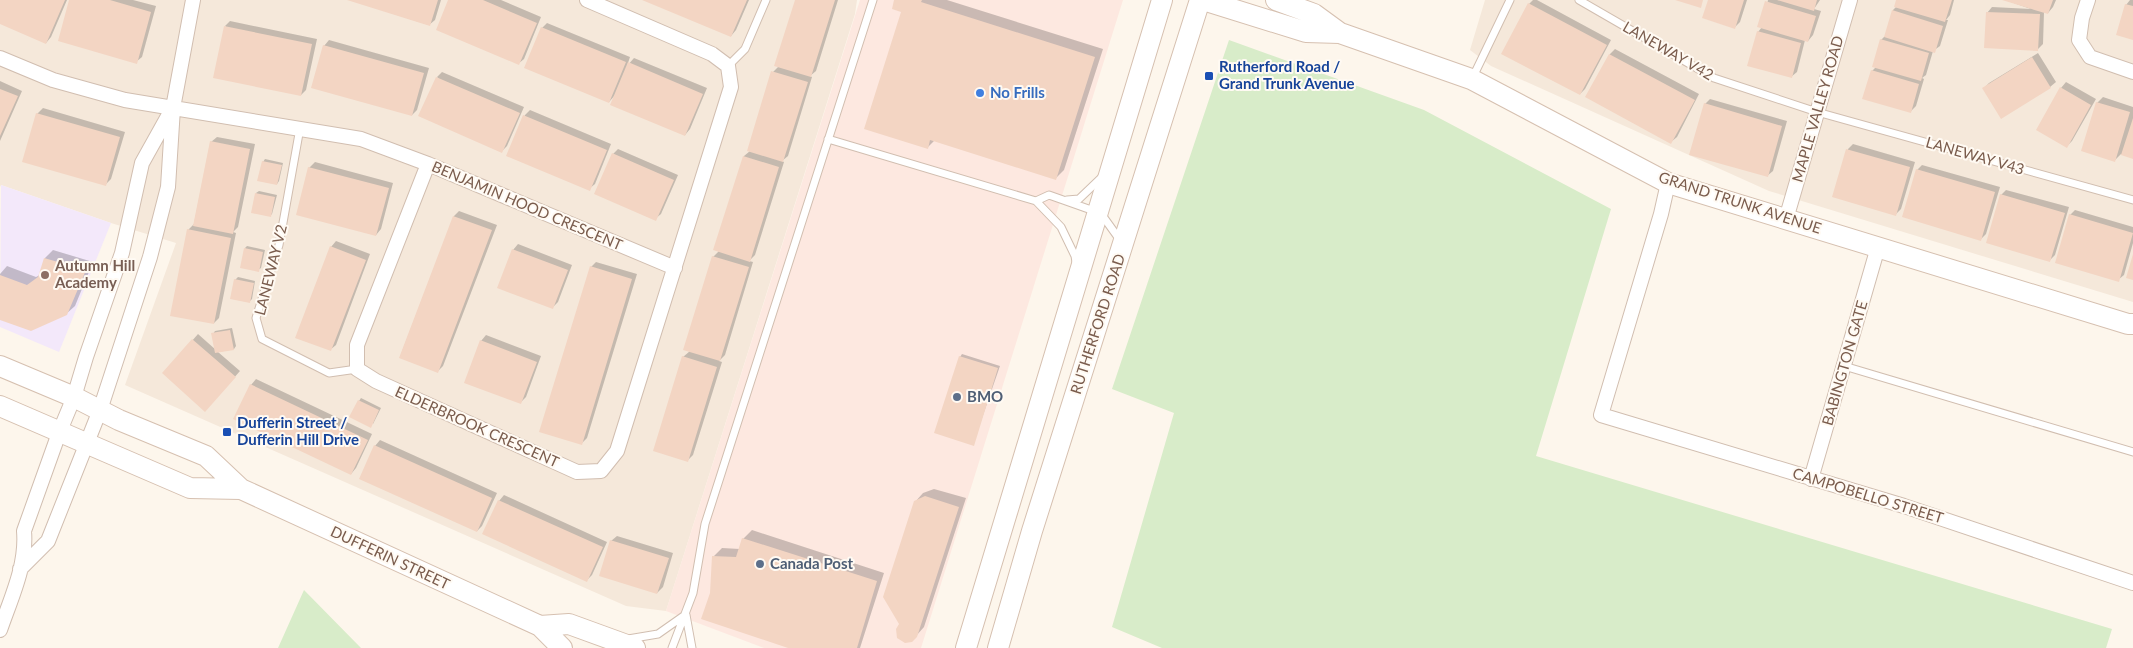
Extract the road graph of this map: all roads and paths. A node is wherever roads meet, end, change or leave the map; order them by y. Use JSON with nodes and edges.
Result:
{"nodes":[{"id":1,"x":193,"y":0,"type":"edge"},
{"id":2,"x":587,"y":0,"type":"edge"},
{"id":3,"x":766,"y":0,"type":"edge"},
{"id":4,"x":873,"y":0,"type":"edge"},
{"id":5,"x":1162,"y":0,"type":"edge"},
{"id":6,"x":1202,"y":0,"type":"edge"},
{"id":7,"x":1276,"y":0,"type":"edge"},
{"id":8,"x":1510,"y":0,"type":"edge"},
{"id":9,"x":1579,"y":0,"type":"edge"},
{"id":10,"x":1850,"y":0,"type":"edge"},
{"id":11,"x":2088,"y":0,"type":"edge"},
{"id":12,"x":1340,"y":33,"type":"junction"},
{"id":13,"x":0,"y":58,"type":"edge"},
{"id":14,"x":728,"y":66,"type":"junction"},
{"id":15,"x":2133,"y":72,"type":"edge"},
{"id":16,"x":1471,"y":79,"type":"junction"},
{"id":17,"x":173,"y":108,"type":"junction"},
{"id":18,"x":1817,"y":112,"type":"junction"},
{"id":19,"x":300,"y":128,"type":"junction"},
{"id":20,"x":828,"y":139,"type":"junction"},
{"id":21,"x":428,"y":164,"type":"junction"},
{"id":22,"x":1110,"y":170,"type":"junction"},
{"id":23,"x":1668,"y":183,"type":"junction"},
{"id":24,"x":2133,"y":200,"type":"edge"},
{"id":25,"x":1036,"y":201,"type":"junction"},
{"id":26,"x":1064,"y":201,"type":"junction"},
{"id":27,"x":1097,"y":212,"type":"junction"},
{"id":28,"x":1786,"y":219,"type":"junction"},
{"id":29,"x":1123,"y":243,"type":"junction"},
{"id":30,"x":1878,"y":247,"type":"junction"},
{"id":31,"x":675,"y":268,"type":"junction"},
{"id":32,"x":1078,"y":276,"type":"junction"},
{"id":33,"x":2131,"y":326,"type":"edge"},
{"id":34,"x":0,"y":366,"type":"edge"},
{"id":35,"x":1844,"y":366,"type":"junction"},
{"id":36,"x":357,"y":369,"type":"junction"},
{"id":37,"x":74,"y":397,"type":"junction"},
{"id":38,"x":0,"y":406,"type":"edge"},
{"id":39,"x":100,"y":410,"type":"junction"},
{"id":40,"x":59,"y":433,"type":"junction"},
{"id":41,"x":86,"y":444,"type":"junction"},
{"id":42,"x":2133,"y":452,"type":"edge"},
{"id":43,"x":1811,"y":479,"type":"junction"},
{"id":44,"x":241,"y":489,"type":"junction"},
{"id":45,"x":20,"y":569,"type":"junction"},
{"id":46,"x":2133,"y":583,"type":"edge"},
{"id":47,"x":686,"y":614,"type":"junction"},
{"id":48,"x":540,"y":626,"type":"junction"},
{"id":49,"x":0,"y":630,"type":"edge"},
{"id":50,"x":626,"y":645,"type":"edge"},
{"id":51,"x":562,"y":648,"type":"edge"},
{"id":52,"x":672,"y":648,"type":"edge"},
{"id":53,"x":692,"y":648,"type":"edge"},
{"id":54,"x":966,"y":648,"type":"edge"},
{"id":55,"x":998,"y":648,"type":"edge"}],
"edges":[{"from":1,"to":17,"type":"street"},
{"from":2,"to":14,"type":"street"},
{"from":3,"to":14,"type":"lane"},
{"from":4,"to":20,"type":"lane"},
{"from":5,"to":22,"type":"main road","name":"RUTHERFORD ROAD"},
{"from":6,"to":12,"type":"main road","name":"GRAND TRUNK AVENUE"},
{"from":6,"to":29,"type":"main road","name":"RUTHERFORD ROAD"},
{"from":7,"to":12,"type":"main road","name":"GRAND TRUNK AVENUE"},
{"from":8,"to":16,"type":"lane"},
{"from":9,"to":18,"type":"lane","name":"LANEWAY V42"},
{"from":10,"to":18,"type":"street","name":"MAPLE VALLEY ROAD"},
{"from":11,"to":15,"type":"street"},
{"from":12,"to":16,"type":"main road","name":"GRAND TRUNK AVENUE"},
{"from":13,"to":17,"type":"street","name":"BENJAMIN HOOD CRESCENT"},
{"from":14,"to":31,"type":"street"},
{"from":16,"to":23,"type":"main road","name":"GRAND TRUNK AVENUE"},
{"from":17,"to":19,"type":"street","name":"BENJAMIN HOOD CRESCENT"},
{"from":17,"to":37,"type":"street"},
{"from":17,"to":39,"type":"street"},
{"from":18,"to":24,"type":"lane","name":"LANEWAY V43"},
{"from":18,"to":28,"type":"street","name":"MAPLE VALLEY ROAD"},
{"from":19,"to":21,"type":"street","name":"BENJAMIN HOOD CRESCENT"},
{"from":19,"to":36,"type":"lane","name":"LANEWAY V2"},
{"from":20,"to":25,"type":"lane"},
{"from":20,"to":47,"type":"lane"},
{"from":21,"to":31,"type":"street","name":"BENJAMIN HOOD CRESCENT"},
{"from":21,"to":36,"type":"street"},
{"from":22,"to":26,"type":"lane"},
{"from":22,"to":27,"type":"main road","name":"RUTHERFORD ROAD"},
{"from":23,"to":28,"type":"main road","name":"GRAND TRUNK AVENUE"},
{"from":23,"to":43,"type":"street","name":"CAMPOBELLO STREET"},
{"from":25,"to":26,"type":"lane"},
{"from":25,"to":32,"type":"lane"},
{"from":26,"to":27,"type":"lane"},
{"from":27,"to":29,"type":"lane"},
{"from":27,"to":32,"type":"main road","name":"RUTHERFORD ROAD"},
{"from":28,"to":30,"type":"main road","name":"GRAND TRUNK AVENUE"},
{"from":29,"to":55,"type":"main road","name":"RUTHERFORD ROAD"},
{"from":30,"to":33,"type":"main road","name":"GRAND TRUNK AVENUE"},
{"from":30,"to":35,"type":"street","name":"BABINGTON GATE"},
{"from":31,"to":36,"type":"street","name":"ELDERBROOK CRESCENT"},
{"from":32,"to":54,"type":"main road","name":"RUTHERFORD ROAD"},
{"from":34,"to":37,"type":"main road","name":"DUFFERIN STREET"},
{"from":35,"to":42,"type":"lane"},
{"from":35,"to":43,"type":"street","name":"BABINGTON GATE"},
{"from":37,"to":39,"type":"main road","name":"DUFFERIN STREET"},
{"from":37,"to":40,"type":"street"},
{"from":38,"to":40,"type":"main road","name":"DUFFERIN STREET"},
{"from":39,"to":41,"type":"street"},
{"from":39,"to":44,"type":"main road","name":"DUFFERIN STREET"},
{"from":40,"to":41,"type":"main road","name":"DUFFERIN STREET"},
{"from":40,"to":45,"type":"street"},
{"from":41,"to":44,"type":"main road","name":"DUFFERIN STREET"},
{"from":41,"to":45,"type":"street"},
{"from":43,"to":46,"type":"street","name":"CAMPOBELLO STREET"},
{"from":44,"to":48,"type":"main road","name":"DUFFERIN STREET"},
{"from":45,"to":49,"type":"street"},
{"from":47,"to":50,"type":"lane"},
{"from":47,"to":52,"type":"lane"},
{"from":47,"to":53,"type":"lane"},
{"from":48,"to":50,"type":"main road","name":"DUFFERIN STREET"},
{"from":48,"to":51,"type":"main road","name":"DUFFERIN STREET"}]}
